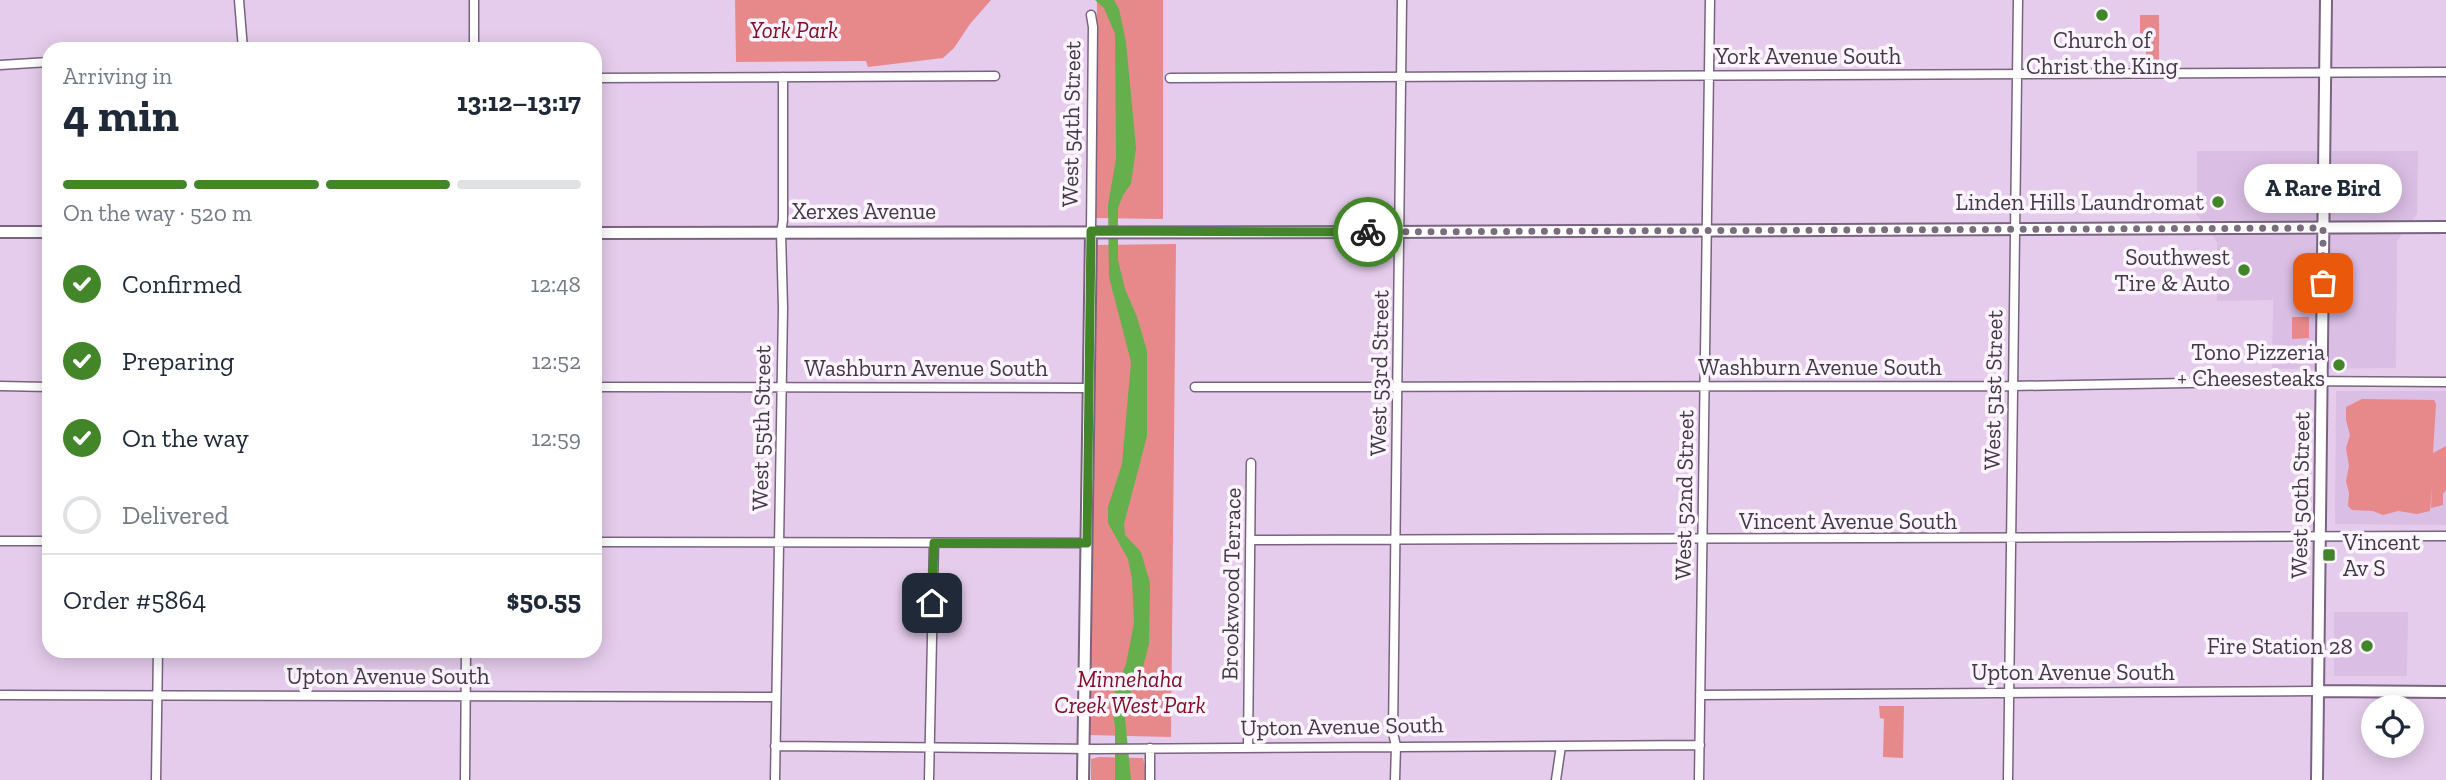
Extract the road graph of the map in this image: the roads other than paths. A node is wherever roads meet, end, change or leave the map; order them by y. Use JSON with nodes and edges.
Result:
{"nodes":[{"id":1,"x":239,"y":0,"type":"edge"},
{"id":2,"x":474,"y":0,"type":"edge"},
{"id":3,"x":1402,"y":0,"type":"edge"},
{"id":4,"x":1710,"y":0,"type":"edge"},
{"id":5,"x":2018,"y":0,"type":"edge"},
{"id":6,"x":2326,"y":0,"type":"edge"},
{"id":7,"x":1091,"y":15,"type":"dead end"},
{"id":8,"x":242,"y":42,"type":"edge"},
{"id":9,"x":474,"y":42,"type":"edge"},
{"id":10,"x":42,"y":62,"type":"edge"},
{"id":11,"x":0,"y":65,"type":"edge"},
{"id":12,"x":2325,"y":72,"type":"junction"},
{"id":13,"x":2446,"y":72,"type":"edge"},
{"id":14,"x":2017,"y":74,"type":"junction"},
{"id":15,"x":995,"y":76,"type":"dead end"},
{"id":16,"x":1709,"y":76,"type":"junction"},
{"id":17,"x":783,"y":77,"type":"junction"},
{"id":18,"x":602,"y":78,"type":"edge"},
{"id":19,"x":1170,"y":78,"type":"dead end"},
{"id":20,"x":1401,"y":78,"type":"junction"},
{"id":21,"x":2446,"y":227,"type":"edge"},
{"id":22,"x":2016,"y":228,"type":"junction"},
{"id":23,"x":2323,"y":228,"type":"junction"},
{"id":24,"x":1706,"y":229,"type":"junction"},
{"id":25,"x":1091,"y":231,"type":"junction"},
{"id":26,"x":0,"y":232,"type":"edge"},
{"id":27,"x":42,"y":232,"type":"edge"},
{"id":28,"x":1400,"y":232,"type":"junction"},
{"id":29,"x":602,"y":233,"type":"edge"},
{"id":30,"x":781,"y":233,"type":"junction"},
{"id":31,"x":2322,"y":382,"type":"junction"},
{"id":32,"x":2446,"y":382,"type":"edge"},
{"id":33,"x":0,"y":386,"type":"edge"},
{"id":34,"x":2012,"y":386,"type":"junction"},
{"id":35,"x":42,"y":387,"type":"edge"},
{"id":36,"x":602,"y":387,"type":"edge"},
{"id":37,"x":781,"y":387,"type":"junction"},
{"id":38,"x":1195,"y":387,"type":"dead end"},
{"id":39,"x":1398,"y":387,"type":"junction"},
{"id":40,"x":1704,"y":387,"type":"junction"},
{"id":41,"x":1089,"y":388,"type":"junction"},
{"id":42,"x":1251,"y":463,"type":"dead end"},
{"id":43,"x":2321,"y":536,"type":"junction"},
{"id":44,"x":2446,"y":536,"type":"edge"},
{"id":45,"x":2011,"y":539,"type":"junction"},
{"id":46,"x":1251,"y":540,"type":"junction"},
{"id":47,"x":1395,"y":540,"type":"junction"},
{"id":48,"x":1702,"y":540,"type":"junction"},
{"id":49,"x":0,"y":541,"type":"edge"},
{"id":50,"x":42,"y":541,"type":"edge"},
{"id":51,"x":602,"y":542,"type":"edge"},
{"id":52,"x":777,"y":542,"type":"junction"},
{"id":53,"x":934,"y":543,"type":"junction"},
{"id":54,"x":1087,"y":543,"type":"junction"},
{"id":55,"x":159,"y":658,"type":"edge"},
{"id":56,"x":466,"y":658,"type":"edge"},
{"id":57,"x":2318,"y":691,"type":"junction"},
{"id":58,"x":2446,"y":692,"type":"edge"},
{"id":59,"x":2009,"y":694,"type":"junction"},
{"id":60,"x":0,"y":695,"type":"edge"},
{"id":61,"x":158,"y":695,"type":"junction"},
{"id":62,"x":1700,"y":695,"type":"junction"},
{"id":63,"x":466,"y":697,"type":"junction"},
{"id":64,"x":775,"y":697,"type":"junction"},
{"id":65,"x":1700,"y":745,"type":"junction"},
{"id":66,"x":775,"y":746,"type":"junction"},
{"id":67,"x":1396,"y":746,"type":"junction"},
{"id":68,"x":1561,"y":746,"type":"junction"},
{"id":69,"x":930,"y":747,"type":"junction"},
{"id":70,"x":1083,"y":748,"type":"junction"},
{"id":71,"x":1150,"y":748,"type":"junction"},
{"id":72,"x":1248,"y":748,"type":"junction"},
{"id":73,"x":156,"y":780,"type":"edge"},
{"id":74,"x":465,"y":780,"type":"edge"},
{"id":75,"x":775,"y":780,"type":"edge"},
{"id":76,"x":929,"y":780,"type":"edge"},
{"id":77,"x":1083,"y":780,"type":"edge"},
{"id":78,"x":1150,"y":780,"type":"edge"},
{"id":79,"x":1395,"y":780,"type":"edge"},
{"id":80,"x":1556,"y":780,"type":"edge"},
{"id":81,"x":1699,"y":780,"type":"edge"},
{"id":82,"x":2008,"y":780,"type":"edge"},
{"id":83,"x":2317,"y":780,"type":"edge"}],
"edges":[{"from":1,"to":8,"type":"street"},
{"from":2,"to":9,"type":"street"},
{"from":3,"to":20,"type":"street","name":"West 53rd Street"},
{"from":4,"to":16,"type":"street","name":"West 52nd Street"},
{"from":5,"to":14,"type":"street","name":"West 51st Street"},
{"from":6,"to":12,"type":"street","name":"West 50th Street"},
{"from":7,"to":25,"type":"street","name":"West 54th Street"},
{"from":10,"to":11,"type":"street"},
{"from":12,"to":13,"type":"street","name":"York Avenue South"},
{"from":12,"to":14,"type":"street","name":"York Avenue South"},
{"from":12,"to":23,"type":"street","name":"West 50th Street"},
{"from":14,"to":16,"type":"street","name":"York Avenue South"},
{"from":14,"to":22,"type":"street","name":"West 51st Street"},
{"from":15,"to":17,"type":"street"},
{"from":16,"to":20,"type":"street","name":"York Avenue South"},
{"from":16,"to":24,"type":"street","name":"West 52nd Street"},
{"from":17,"to":18,"type":"street"},
{"from":17,"to":30,"type":"street","name":"West 55th Street"},
{"from":19,"to":20,"type":"street","name":"York Avenue South"},
{"from":20,"to":28,"type":"street","name":"West 53rd Street"},
{"from":21,"to":23,"type":"street","name":"Xerxes Avenue"},
{"from":22,"to":23,"type":"street","name":"Xerxes Avenue"},
{"from":22,"to":24,"type":"street","name":"Xerxes Avenue"},
{"from":22,"to":34,"type":"street","name":"West 51st Street"},
{"from":23,"to":31,"type":"street","name":"West 50th Street"},
{"from":24,"to":28,"type":"street","name":"Xerxes Avenue"},
{"from":24,"to":40,"type":"street","name":"West 52nd Street"},
{"from":25,"to":28,"type":"street","name":"Xerxes Avenue"},
{"from":25,"to":30,"type":"street","name":"Xerxes Avenue"},
{"from":25,"to":41,"type":"street","name":"West 54th Street"},
{"from":26,"to":27,"type":"street"},
{"from":28,"to":39,"type":"street","name":"West 53rd Street"},
{"from":29,"to":30,"type":"street","name":"Xerxes Avenue"},
{"from":30,"to":37,"type":"street","name":"West 55th Street"},
{"from":31,"to":32,"type":"street","name":"Washburn Avenue South"},
{"from":31,"to":34,"type":"street","name":"Washburn Avenue South"},
{"from":31,"to":43,"type":"street","name":"West 50th Street"},
{"from":33,"to":35,"type":"street"},
{"from":34,"to":40,"type":"street","name":"Washburn Avenue South"},
{"from":34,"to":45,"type":"street","name":"West 51st Street"},
{"from":36,"to":37,"type":"street","name":"Washburn Avenue South"},
{"from":37,"to":41,"type":"street","name":"Washburn Avenue South"},
{"from":37,"to":52,"type":"street","name":"West 55th Street"},
{"from":38,"to":39,"type":"street","name":"Washburn Avenue South"},
{"from":39,"to":40,"type":"street","name":"Washburn Avenue South"},
{"from":39,"to":47,"type":"street","name":"West 53rd Street"},
{"from":40,"to":48,"type":"street","name":"West 52nd Street"},
{"from":41,"to":54,"type":"street","name":"West 54th Street"},
{"from":42,"to":46,"type":"street","name":"Brookwood Terrace"},
{"from":43,"to":44,"type":"street","name":"Vincent Avenue South"},
{"from":43,"to":45,"type":"street","name":"Vincent Avenue South"},
{"from":43,"to":57,"type":"street","name":"West 50th Street"},
{"from":45,"to":48,"type":"street","name":"Vincent Avenue South"},
{"from":45,"to":59,"type":"street","name":"West 51st Street"},
{"from":46,"to":47,"type":"street","name":"Vincent Avenue South"},
{"from":46,"to":72,"type":"street","name":"Brookwood Terrace"},
{"from":47,"to":48,"type":"street","name":"Vincent Avenue South"},
{"from":47,"to":67,"type":"street","name":"West 53rd Street"},
{"from":48,"to":62,"type":"street","name":"West 52nd Street"},
{"from":49,"to":50,"type":"street"},
{"from":51,"to":52,"type":"street"},
{"from":52,"to":53,"type":"street"},
{"from":52,"to":64,"type":"street","name":"West 55th Street"},
{"from":53,"to":54,"type":"street"},
{"from":53,"to":69,"type":"street"},
{"from":54,"to":70,"type":"street","name":"West 54th Street"},
{"from":55,"to":61,"type":"street"},
{"from":56,"to":63,"type":"street"},
{"from":57,"to":58,"type":"street","name":"Upton Avenue South"},
{"from":57,"to":59,"type":"street","name":"Upton Avenue South"},
{"from":57,"to":83,"type":"street","name":"West 50th Street"},
{"from":59,"to":62,"type":"street","name":"Upton Avenue South"},
{"from":59,"to":82,"type":"street","name":"West 51st Street"},
{"from":60,"to":61,"type":"street","name":"Upton Avenue South"},
{"from":61,"to":63,"type":"street","name":"Upton Avenue South"},
{"from":61,"to":73,"type":"street"},
{"from":62,"to":65,"type":"street","name":"West 52nd Street"},
{"from":63,"to":64,"type":"street","name":"Upton Avenue South"},
{"from":63,"to":74,"type":"street"},
{"from":64,"to":66,"type":"street","name":"West 55th Street"},
{"from":65,"to":68,"type":"street","name":"Upton Avenue South"},
{"from":65,"to":81,"type":"street","name":"West 52nd Street"},
{"from":66,"to":69,"type":"street","name":"Upton Avenue South"},
{"from":66,"to":75,"type":"street","name":"West 55th Street"},
{"from":67,"to":68,"type":"street","name":"Upton Avenue South"},
{"from":67,"to":72,"type":"street","name":"Upton Avenue South"},
{"from":67,"to":79,"type":"street","name":"West 53rd Street"},
{"from":68,"to":80,"type":"street"},
{"from":69,"to":70,"type":"street","name":"Upton Avenue South"},
{"from":69,"to":76,"type":"street"},
{"from":70,"to":71,"type":"street","name":"Upton Avenue South"},
{"from":70,"to":77,"type":"street","name":"West 54th Street"},
{"from":71,"to":72,"type":"street","name":"Upton Avenue South"},
{"from":71,"to":78,"type":"street"}]}
